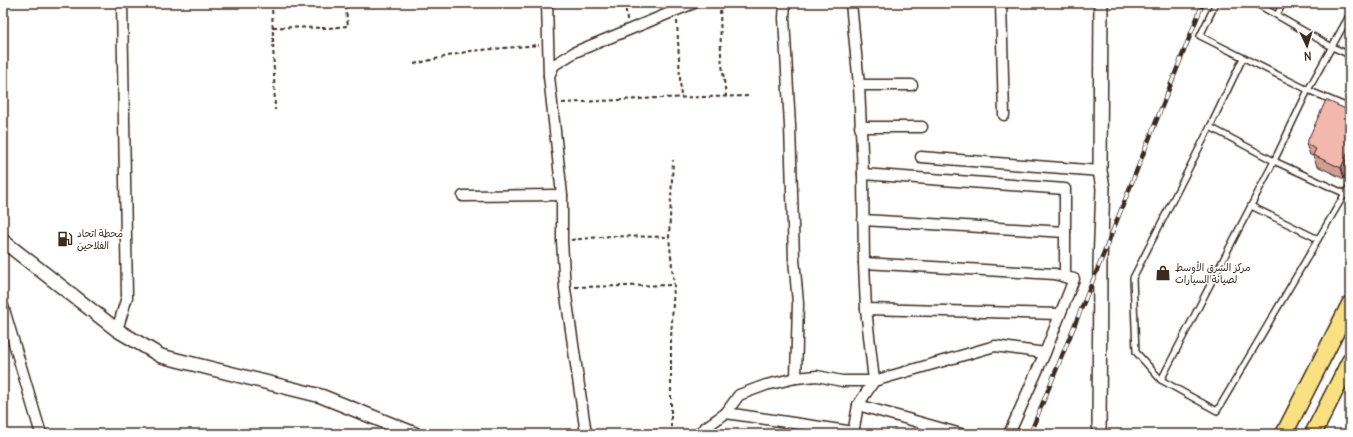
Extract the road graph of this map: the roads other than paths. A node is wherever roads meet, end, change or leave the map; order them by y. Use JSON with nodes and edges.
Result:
{"nodes":[{"id":1,"x":122,"y":3,"type":"edge"},
{"id":2,"x":547,"y":3,"type":"edge"},
{"id":3,"x":694,"y":3,"type":"edge"},
{"id":4,"x":785,"y":3,"type":"edge"},
{"id":5,"x":851,"y":3,"type":"edge"},
{"id":6,"x":1001,"y":3,"type":"edge"},
{"id":7,"x":1101,"y":3,"type":"edge"},
{"id":8,"x":1216,"y":3,"type":"edge"},
{"id":9,"x":1255,"y":3,"type":"edge"},
{"id":10,"x":1283,"y":3,"type":"edge"},
{"id":11,"x":1350,"y":14,"type":"edge"},
{"id":12,"x":1277,"y":15,"type":"junction"},
{"id":13,"x":1332,"y":47,"type":"junction"},
{"id":14,"x":1350,"y":55,"type":"edge"},
{"id":15,"x":1243,"y":58,"type":"junction"},
{"id":16,"x":549,"y":76,"type":"junction"},
{"id":17,"x":859,"y":85,"type":"junction"},
{"id":18,"x":912,"y":85,"type":"dead end"},
{"id":19,"x":1308,"y":90,"type":"junction"},
{"id":20,"x":1350,"y":108,"type":"edge"},
{"id":21,"x":1004,"y":115,"type":"dead end"},
{"id":22,"x":922,"y":126,"type":"dead end"},
{"id":23,"x":860,"y":127,"type":"junction"},
{"id":24,"x":1210,"y":127,"type":"junction"},
{"id":25,"x":921,"y":157,"type":"dead end"},
{"id":26,"x":1274,"y":161,"type":"junction"},
{"id":27,"x":1100,"y":171,"type":"junction"},
{"id":28,"x":863,"y":174,"type":"junction"},
{"id":29,"x":1350,"y":186,"type":"edge"},
{"id":30,"x":562,"y":195,"type":"junction"},
{"id":31,"x":1348,"y":195,"type":"edge"},
{"id":32,"x":463,"y":196,"type":"dead end"},
{"id":33,"x":1251,"y":206,"type":"junction"},
{"id":34,"x":863,"y":220,"type":"junction"},
{"id":35,"x":1065,"y":232,"type":"junction"},
{"id":36,"x":1318,"y":239,"type":"junction"},
{"id":37,"x":3,"y":241,"type":"edge"},
{"id":38,"x":864,"y":264,"type":"junction"},
{"id":39,"x":1065,"y":277,"type":"junction"},
{"id":40,"x":1350,"y":304,"type":"edge"},
{"id":41,"x":3,"y":306,"type":"edge"},
{"id":42,"x":866,"y":309,"type":"junction"},
{"id":43,"x":1059,"y":314,"type":"junction"},
{"id":44,"x":117,"y":330,"type":"junction"},
{"id":45,"x":1045,"y":353,"type":"junction"},
{"id":46,"x":1350,"y":361,"type":"edge"},
{"id":47,"x":796,"y":378,"type":"junction"},
{"id":48,"x":1161,"y":380,"type":"junction"},
{"id":49,"x":874,"y":381,"type":"junction"},
{"id":50,"x":858,"y":405,"type":"junction"},
{"id":51,"x":726,"y":413,"type":"junction"},
{"id":52,"x":854,"y":433,"type":"edge"},
{"id":53,"x":41,"y":434,"type":"edge"},
{"id":54,"x":415,"y":434,"type":"edge"},
{"id":55,"x":586,"y":434,"type":"edge"},
{"id":56,"x":698,"y":434,"type":"edge"},
{"id":57,"x":960,"y":434,"type":"edge"},
{"id":58,"x":1009,"y":434,"type":"edge"},
{"id":59,"x":1099,"y":434,"type":"edge"},
{"id":60,"x":1284,"y":434,"type":"edge"},
{"id":61,"x":1313,"y":434,"type":"edge"}],
"edges":[{"from":1,"to":44,"type":"street"},
{"from":2,"to":16,"type":"street"},
{"from":3,"to":16,"type":"street"},
{"from":4,"to":47,"type":"street"},
{"from":5,"to":17,"type":"street"},
{"from":6,"to":21,"type":"street"},
{"from":7,"to":27,"type":"street"},
{"from":8,"to":15,"type":"lane"},
{"from":9,"to":12,"type":"lane"},
{"from":10,"to":12,"type":"lane"},
{"from":11,"to":13,"type":"lane"},
{"from":12,"to":13,"type":"lane"},
{"from":13,"to":14,"type":"lane"},
{"from":13,"to":19,"type":"lane"},
{"from":15,"to":19,"type":"lane"},
{"from":15,"to":24,"type":"lane"},
{"from":16,"to":30,"type":"street"},
{"from":17,"to":18,"type":"street"},
{"from":17,"to":23,"type":"street"},
{"from":19,"to":20,"type":"lane"},
{"from":19,"to":26,"type":"lane"},
{"from":22,"to":23,"type":"street"},
{"from":23,"to":28,"type":"street"},
{"from":24,"to":26,"type":"lane"},
{"from":24,"to":48,"type":"lane"},
{"from":25,"to":27,"type":"street"},
{"from":26,"to":31,"type":"lane"},
{"from":26,"to":33,"type":"lane"},
{"from":27,"to":59,"type":"street"},
{"from":28,"to":34,"type":"street"},
{"from":28,"to":35,"type":"street"},
{"from":29,"to":31,"type":"lane"},
{"from":30,"to":32,"type":"street"},
{"from":30,"to":55,"type":"street"},
{"from":31,"to":36,"type":"lane"},
{"from":33,"to":36,"type":"lane"},
{"from":33,"to":48,"type":"lane"},
{"from":34,"to":35,"type":"street"},
{"from":34,"to":38,"type":"street"},
{"from":35,"to":39,"type":"street"},
{"from":36,"to":48,"type":"lane"},
{"from":37,"to":44,"type":"street"},
{"from":38,"to":39,"type":"street"},
{"from":38,"to":42,"type":"street"},
{"from":39,"to":43,"type":"street"},
{"from":40,"to":60,"type":"main road"},
{"from":41,"to":53,"type":"street"},
{"from":42,"to":43,"type":"street"},
{"from":42,"to":49,"type":"street"},
{"from":43,"to":45,"type":"street"},
{"from":44,"to":54,"type":"street"},
{"from":45,"to":49,"type":"street"},
{"from":45,"to":58,"type":"street"},
{"from":46,"to":61,"type":"main road"},
{"from":47,"to":49,"type":"street"},
{"from":47,"to":51,"type":"street"},
{"from":49,"to":50,"type":"street"},
{"from":50,"to":52,"type":"street"},
{"from":50,"to":57,"type":"street"},
{"from":51,"to":52,"type":"street"},
{"from":51,"to":56,"type":"street"}]}
